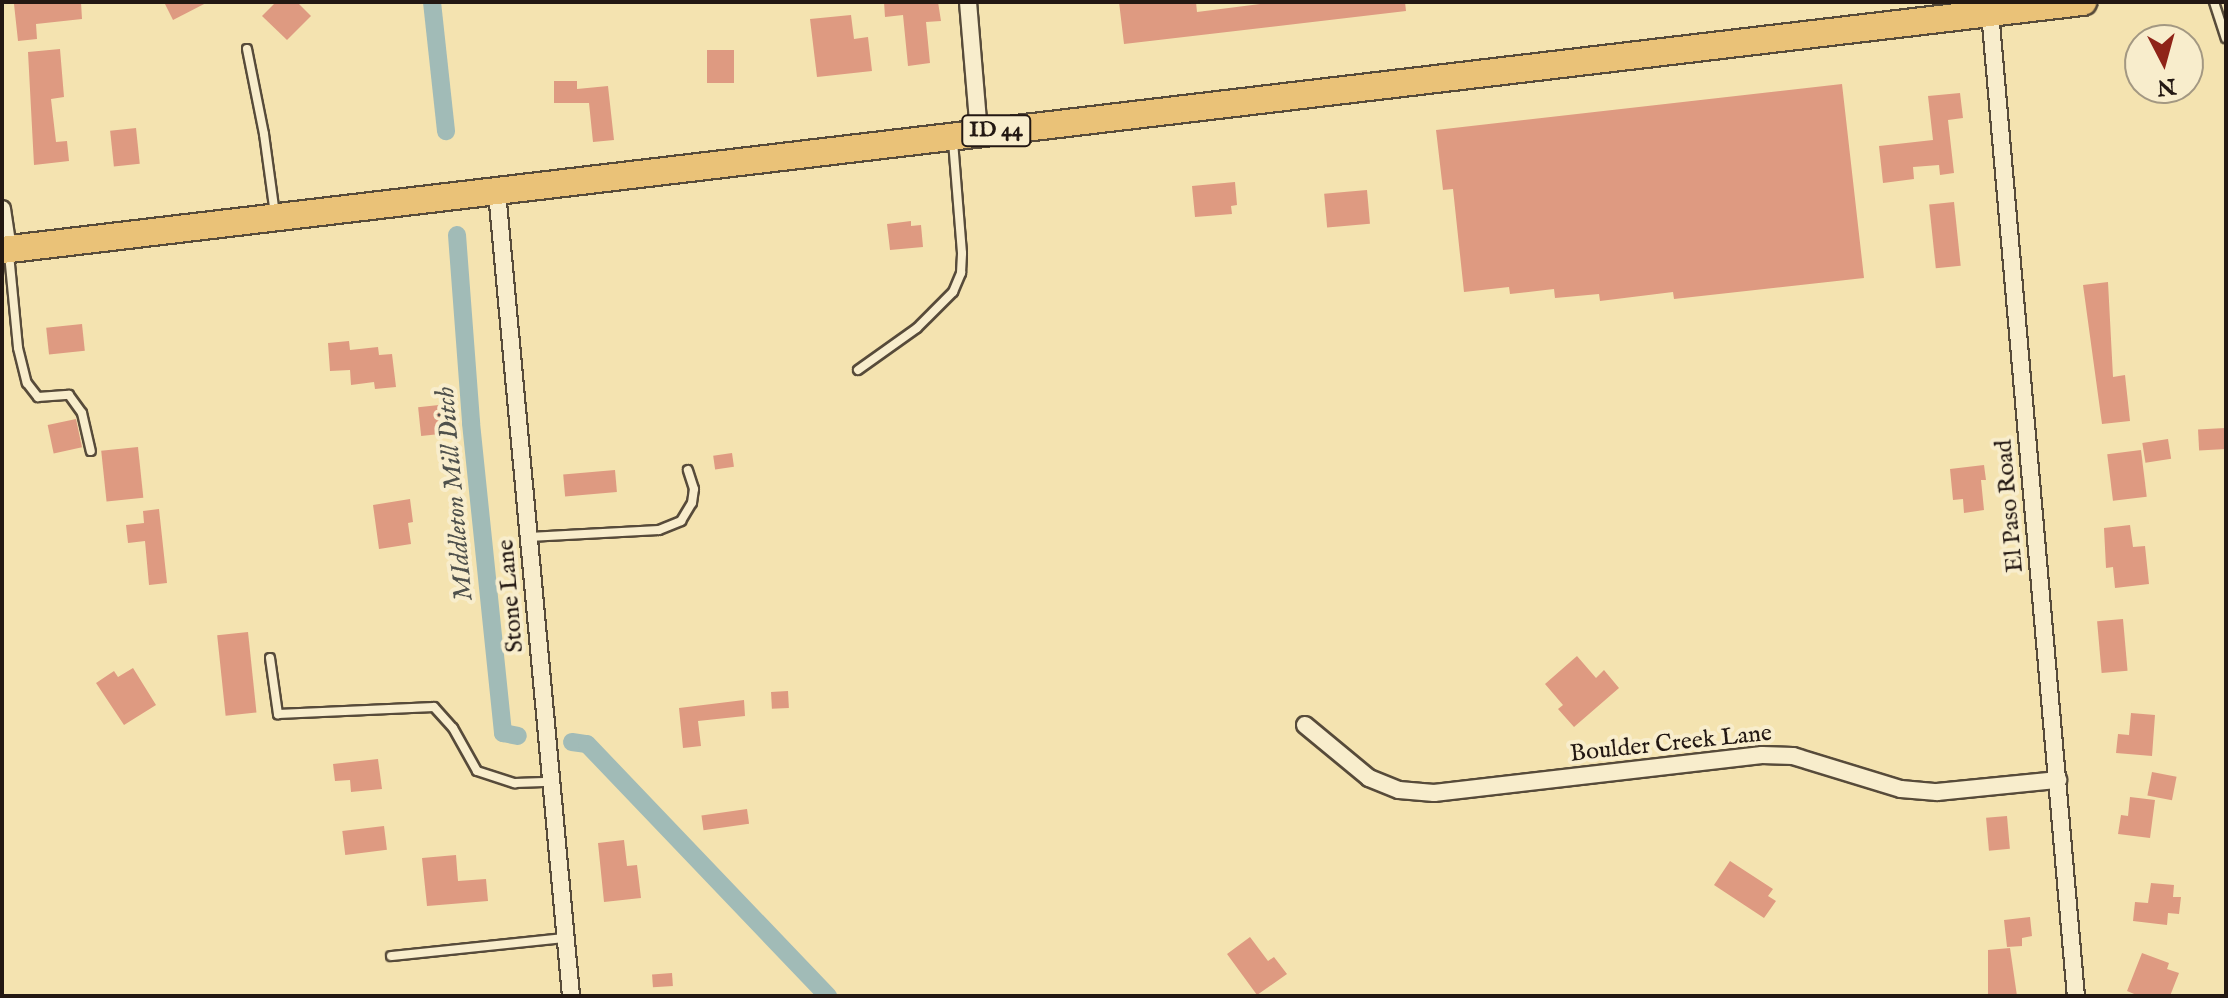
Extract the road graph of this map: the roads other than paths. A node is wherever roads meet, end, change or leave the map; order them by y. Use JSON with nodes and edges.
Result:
{"nodes":[{"id":1,"x":968,"y":2,"type":"edge"},
{"id":2,"x":2083,"y":2,"type":"edge"},
{"id":3,"x":2214,"y":2,"type":"edge"},
{"id":4,"x":1990,"y":12,"type":"junction"},
{"id":5,"x":2226,"y":38,"type":"edge"},
{"id":6,"x":247,"y":49,"type":"dead end"},
{"id":7,"x":966,"y":135,"type":"junction"},
{"id":8,"x":497,"y":192,"type":"junction"},
{"id":9,"x":2,"y":209,"type":"edge"},
{"id":10,"x":275,"y":219,"type":"junction"},
{"id":11,"x":5,"y":249,"type":"edge"},
{"id":12,"x":858,"y":370,"type":"dead end"},
{"id":13,"x":91,"y":451,"type":"dead end"},
{"id":14,"x":688,"y":470,"type":"dead end"},
{"id":15,"x":529,"y":537,"type":"junction"},
{"id":16,"x":270,"y":658,"type":"dead end"},
{"id":17,"x":1305,"y":725,"type":"dead end"},
{"id":18,"x":2058,"y":780,"type":"junction"},
{"id":19,"x":552,"y":782,"type":"junction"},
{"id":20,"x":566,"y":938,"type":"junction"},
{"id":21,"x":391,"y":956,"type":"dead end"},
{"id":22,"x":571,"y":996,"type":"edge"},
{"id":23,"x":2076,"y":996,"type":"edge"}],
"edges":[{"from":1,"to":7,"type":"street"},
{"from":2,"to":4,"type":"main road","number":"ID 44"},
{"from":3,"to":5,"type":"lane"},
{"from":4,"to":7,"type":"main road","number":"ID 44"},
{"from":4,"to":18,"type":"street","name":"El Paso Road"},
{"from":6,"to":10,"type":"lane"},
{"from":7,"to":8,"type":"main road","number":"ID 44"},
{"from":7,"to":12,"type":"lane"},
{"from":8,"to":10,"type":"main road","number":"ID 44"},
{"from":8,"to":15,"type":"street","name":"Stone Lane"},
{"from":9,"to":11,"type":"street"},
{"from":10,"to":11,"type":"main road","number":"ID 44"},
{"from":11,"to":13,"type":"lane"},
{"from":14,"to":15,"type":"lane"},
{"from":15,"to":19,"type":"street","name":"Stone Lane"},
{"from":16,"to":19,"type":"lane"},
{"from":17,"to":18,"type":"street","name":"Boulder Creek Lane"},
{"from":18,"to":23,"type":"street","name":"El Paso Road"},
{"from":19,"to":20,"type":"street","name":"Stone Lane"},
{"from":20,"to":21,"type":"lane"},
{"from":20,"to":22,"type":"street","name":"Stone Lane"}]}
